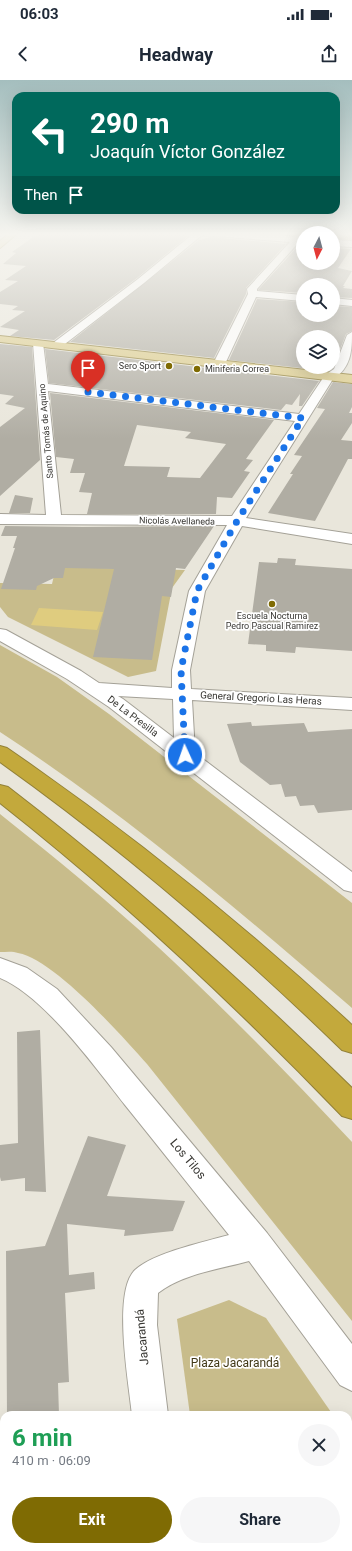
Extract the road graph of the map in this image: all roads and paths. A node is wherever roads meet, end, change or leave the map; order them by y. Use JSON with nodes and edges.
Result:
{"nodes":[{"id":1,"x":114,"y":302,"type":"edge"},
{"id":2,"x":249,"y":302,"type":"edge"},
{"id":3,"x":340,"y":302,"type":"edge"},
{"id":4,"x":352,"y":303,"type":"edge"},
{"id":5,"x":352,"y":335,"type":"edge"},
{"id":6,"x":0,"y":339,"type":"edge"},
{"id":7,"x":38,"y":343,"type":"junction"},
{"id":8,"x":57,"y":345,"type":"junction"},
{"id":9,"x":219,"y":364,"type":"junction"},
{"id":10,"x":329,"y":376,"type":"junction"},
{"id":11,"x":352,"y":379,"type":"edge"},
{"id":12,"x":42,"y":387,"type":"junction"},
{"id":13,"x":303,"y":418,"type":"junction"},
{"id":14,"x":0,"y":519,"type":"edge"},
{"id":15,"x":54,"y":520,"type":"junction"},
{"id":16,"x":237,"y":521,"type":"junction"},
{"id":17,"x":352,"y":539,"type":"edge"},
{"id":18,"x":0,"y":634,"type":"edge"},
{"id":19,"x":97,"y":689,"type":"junction"},
{"id":20,"x":182,"y":694,"type":"junction"},
{"id":21,"x":352,"y":704,"type":"edge"},
{"id":22,"x":0,"y":752,"type":"edge"},
{"id":23,"x":185,"y":755,"type":"junction"},
{"id":24,"x":0,"y":792,"type":"edge"},
{"id":25,"x":352,"y":884,"type":"edge"},
{"id":26,"x":0,"y":968,"type":"edge"},
{"id":27,"x":352,"y":1042,"type":"edge"},
{"id":28,"x":352,"y":1107,"type":"edge"},
{"id":29,"x":256,"y":1244,"type":"junction"},
{"id":30,"x":352,"y":1373,"type":"edge"},
{"id":31,"x":150,"y":1411,"type":"edge"}],
"edges":[{"from":1,"to":8,"type":"street"},
{"from":2,"to":9,"type":"street"},
{"from":3,"to":4,"type":"street"},
{"from":5,"to":10,"type":"street"},
{"from":6,"to":7,"type":"main road"},
{"from":7,"to":8,"type":"main road"},
{"from":7,"to":12,"type":"street","name":"Santo Tomás de Aquino"},
{"from":8,"to":9,"type":"main road"},
{"from":9,"to":10,"type":"main road"},
{"from":10,"to":11,"type":"main road"},
{"from":10,"to":13,"type":"street"},
{"from":12,"to":13,"type":"street"},
{"from":12,"to":15,"type":"street","name":"Santo Tomás de Aquino"},
{"from":13,"to":16,"type":"street"},
{"from":14,"to":15,"type":"street","name":"Nicolás Avellaneda"},
{"from":15,"to":16,"type":"street","name":"Nicolás Avellaneda"},
{"from":16,"to":17,"type":"street","name":"Nicolás Avellaneda"},
{"from":16,"to":20,"type":"street"},
{"from":18,"to":19,"type":"street","name":"De La Presilla"},
{"from":19,"to":20,"type":"street","name":"General Gregorio Las Heras"},
{"from":19,"to":23,"type":"street","name":"De La Presilla"},
{"from":20,"to":21,"type":"street","name":"General Gregorio Las Heras"},
{"from":20,"to":23,"type":"street"},
{"from":22,"to":27,"type":"highway"},
{"from":23,"to":25,"type":"street","name":"De La Presilla"},
{"from":24,"to":28,"type":"highway"},
{"from":26,"to":29,"type":"street","name":"Los Tilos"},
{"from":29,"to":30,"type":"street","name":"Los Tilos"},
{"from":29,"to":31,"type":"street","name":"Jacarandá"}]}
